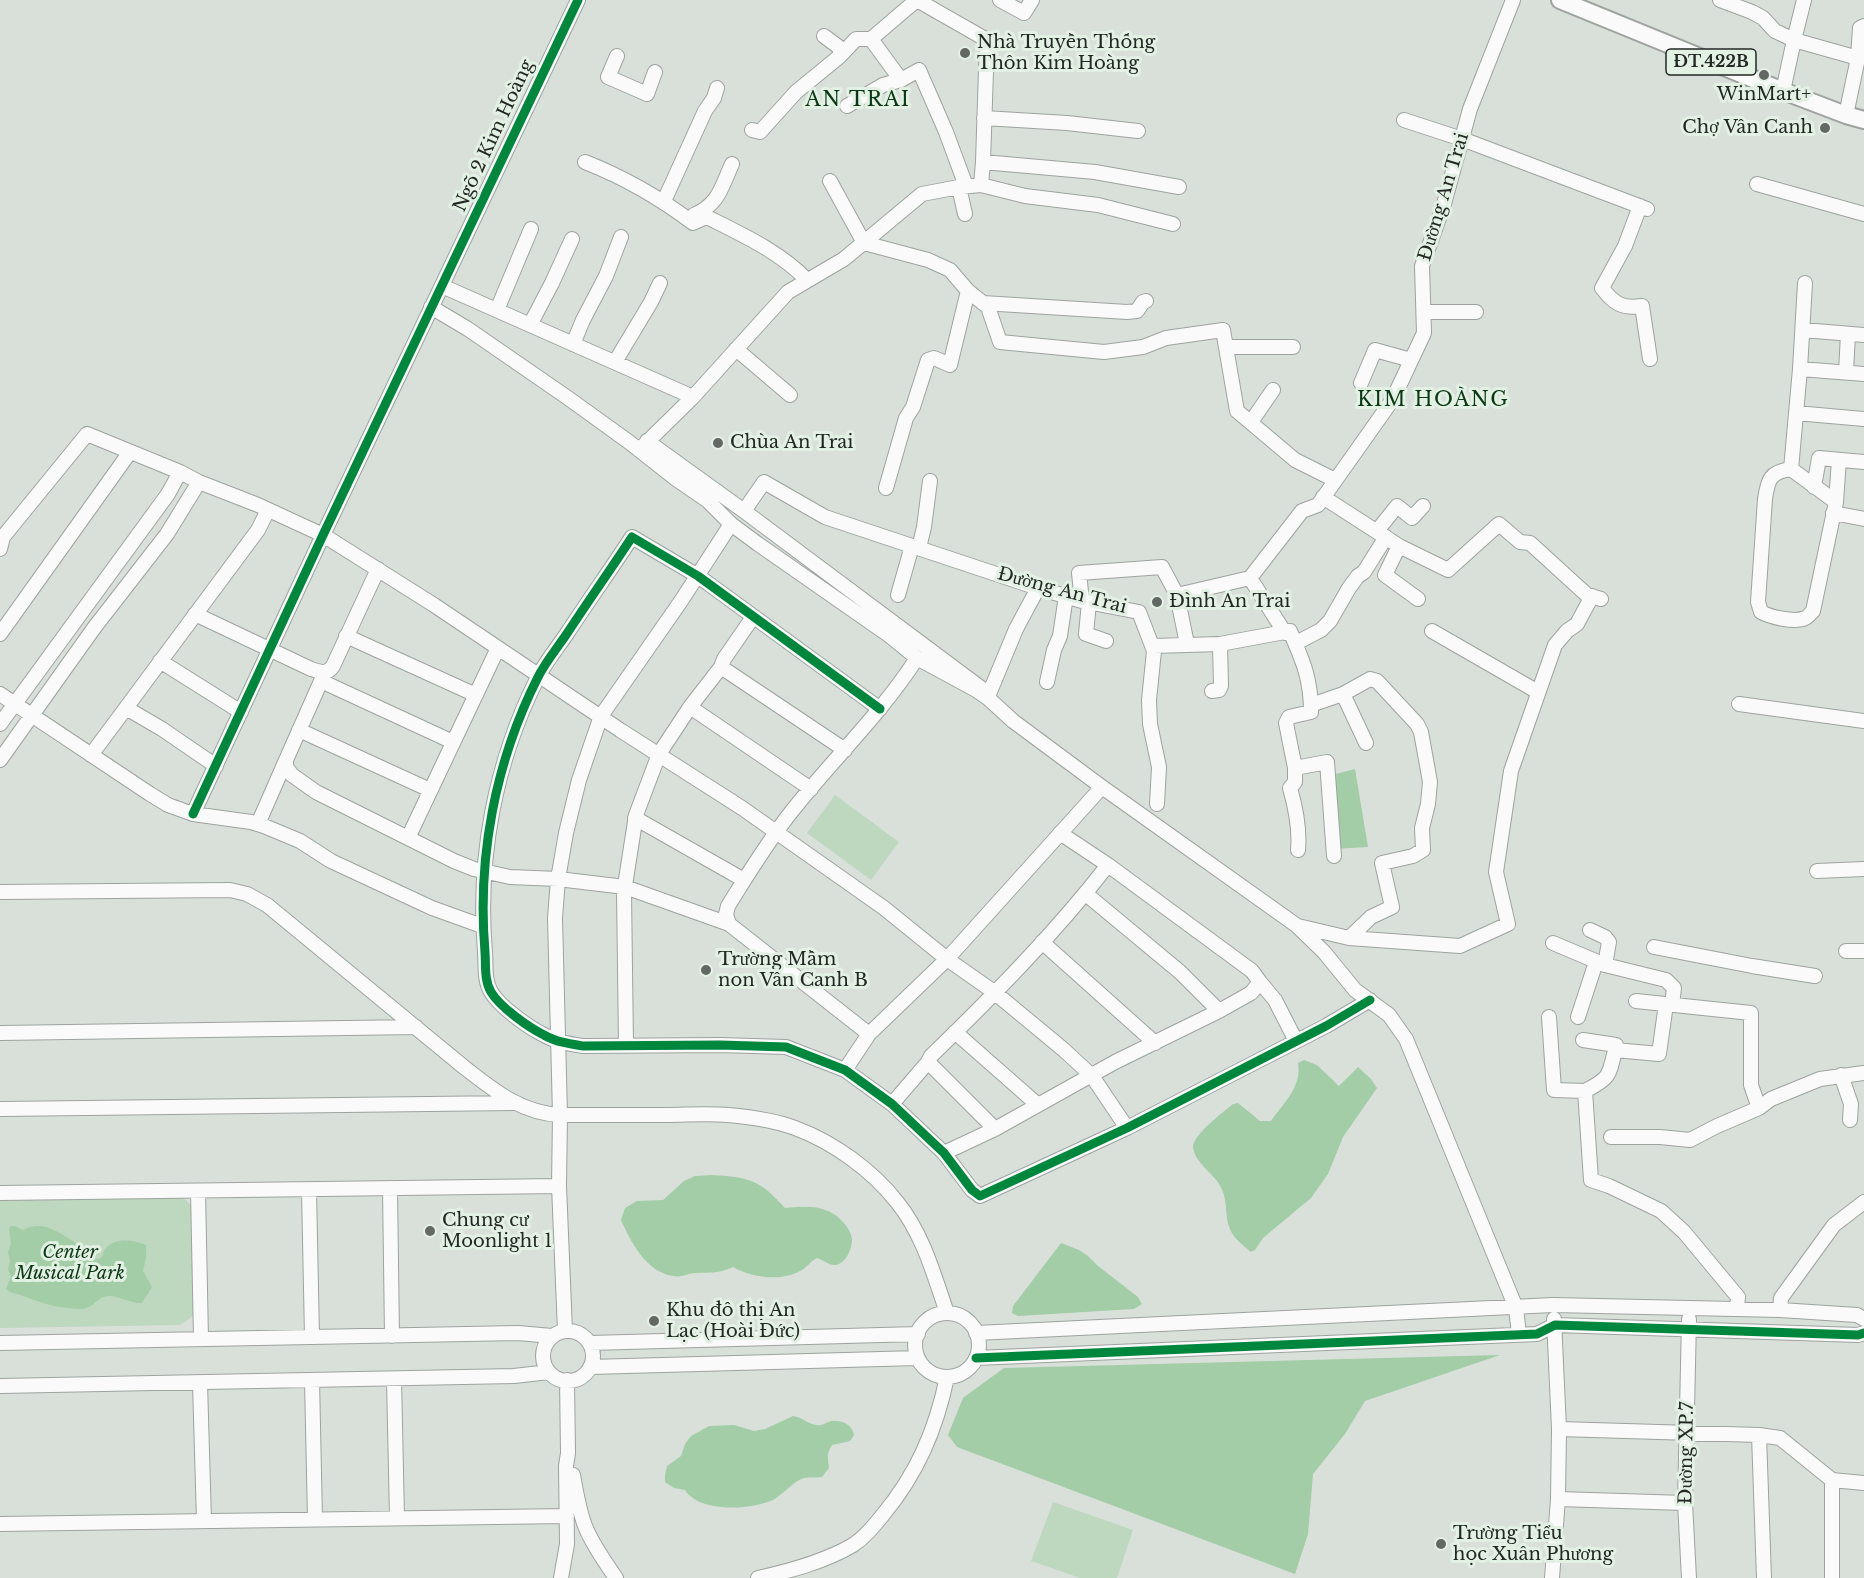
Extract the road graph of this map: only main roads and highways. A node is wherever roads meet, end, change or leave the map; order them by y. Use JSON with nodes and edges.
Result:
{"nodes":[{"id":1,"x":1560,"y":0,"type":"edge"},
{"id":2,"x":1864,"y":120,"type":"edge"}],
"edges":[{"from":1,"to":2,"type":"main road","number":"ĐT.422B"}]}
